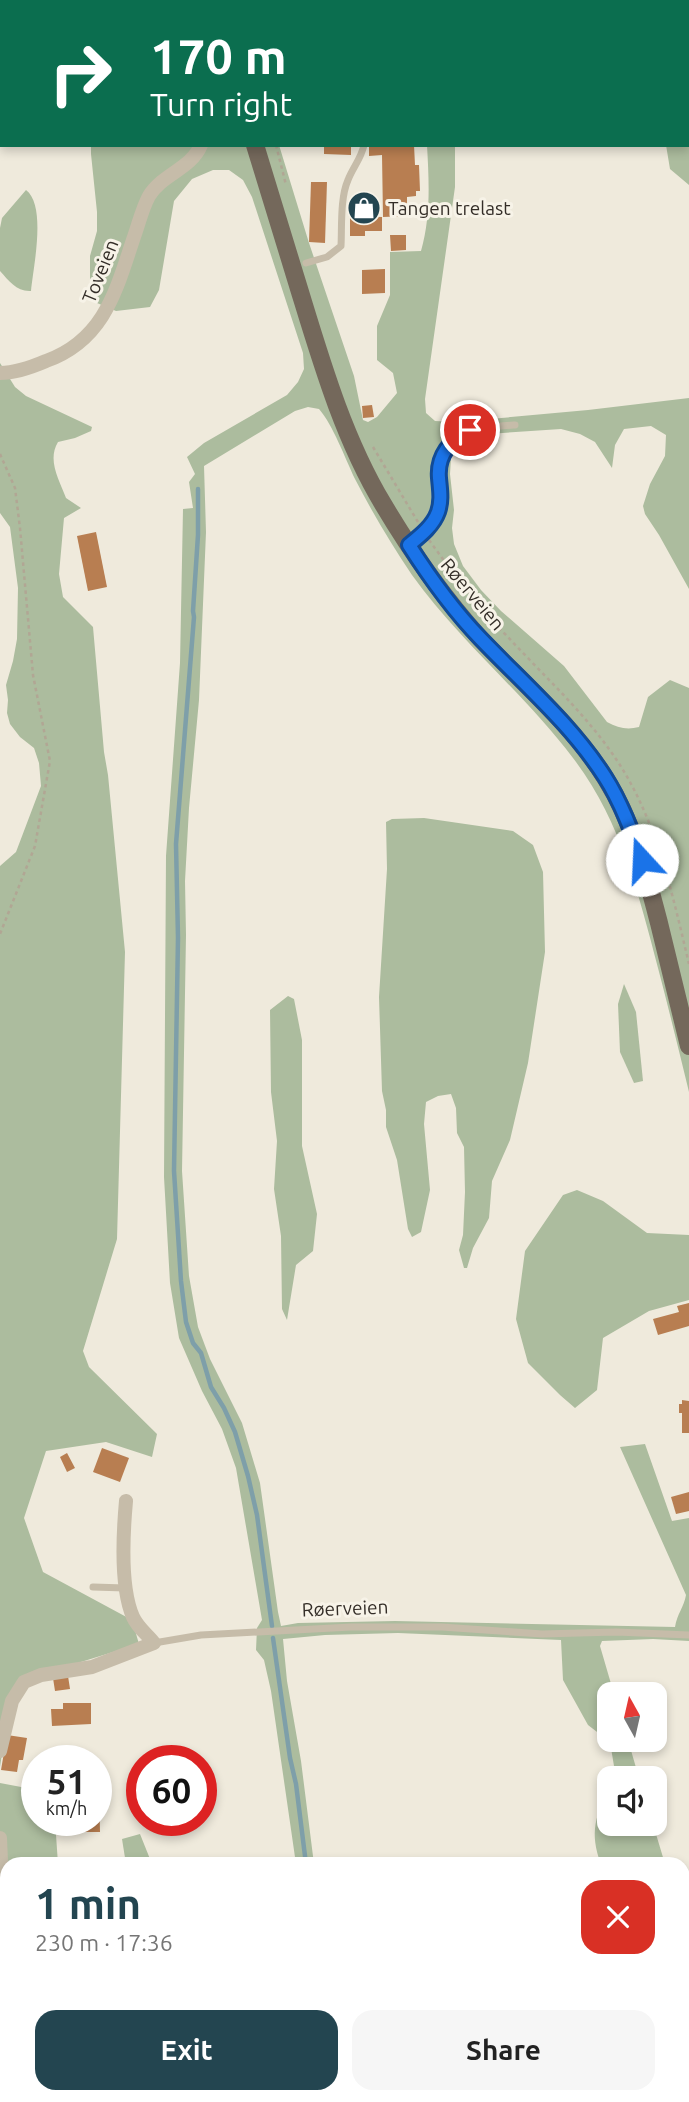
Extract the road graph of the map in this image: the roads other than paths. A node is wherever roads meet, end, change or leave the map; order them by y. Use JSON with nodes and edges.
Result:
{"nodes":[{"id":1,"x":200,"y":147,"type":"edge"},
{"id":2,"x":256,"y":147,"type":"edge"},
{"id":3,"x":364,"y":147,"type":"edge"},
{"id":4,"x":306,"y":263,"type":"dead end"},
{"id":5,"x":0,"y":373,"type":"edge"},
{"id":6,"x":515,"y":425,"type":"dead end"},
{"id":7,"x":409,"y":545,"type":"junction"},
{"id":8,"x":689,"y":1046,"type":"edge"},
{"id":9,"x":126,"y":1501,"type":"dead end"},
{"id":10,"x":93,"y":1587,"type":"dead end"},
{"id":11,"x":126,"y":1588,"type":"junction"},
{"id":12,"x":689,"y":1635,"type":"edge"},
{"id":13,"x":154,"y":1643,"type":"junction"},
{"id":14,"x":0,"y":1751,"type":"edge"},
{"id":15,"x":0,"y":1838,"type":"edge"},
{"id":16,"x":1,"y":1857,"type":"edge"}],
"edges":[{"from":1,"to":5,"type":"street","name":"Toveien"},
{"from":2,"to":7,"type":"main road","name":"Røerveien"},
{"from":3,"to":4,"type":"lane"},
{"from":6,"to":7,"type":"lane"},
{"from":7,"to":8,"type":"main road","name":"Røerveien"},
{"from":9,"to":11,"type":"street"},
{"from":10,"to":11,"type":"lane"},
{"from":11,"to":13,"type":"street"},
{"from":12,"to":13,"type":"lane","name":"Røerveien"},
{"from":13,"to":14,"type":"street"},
{"from":15,"to":16,"type":"street"}]}
